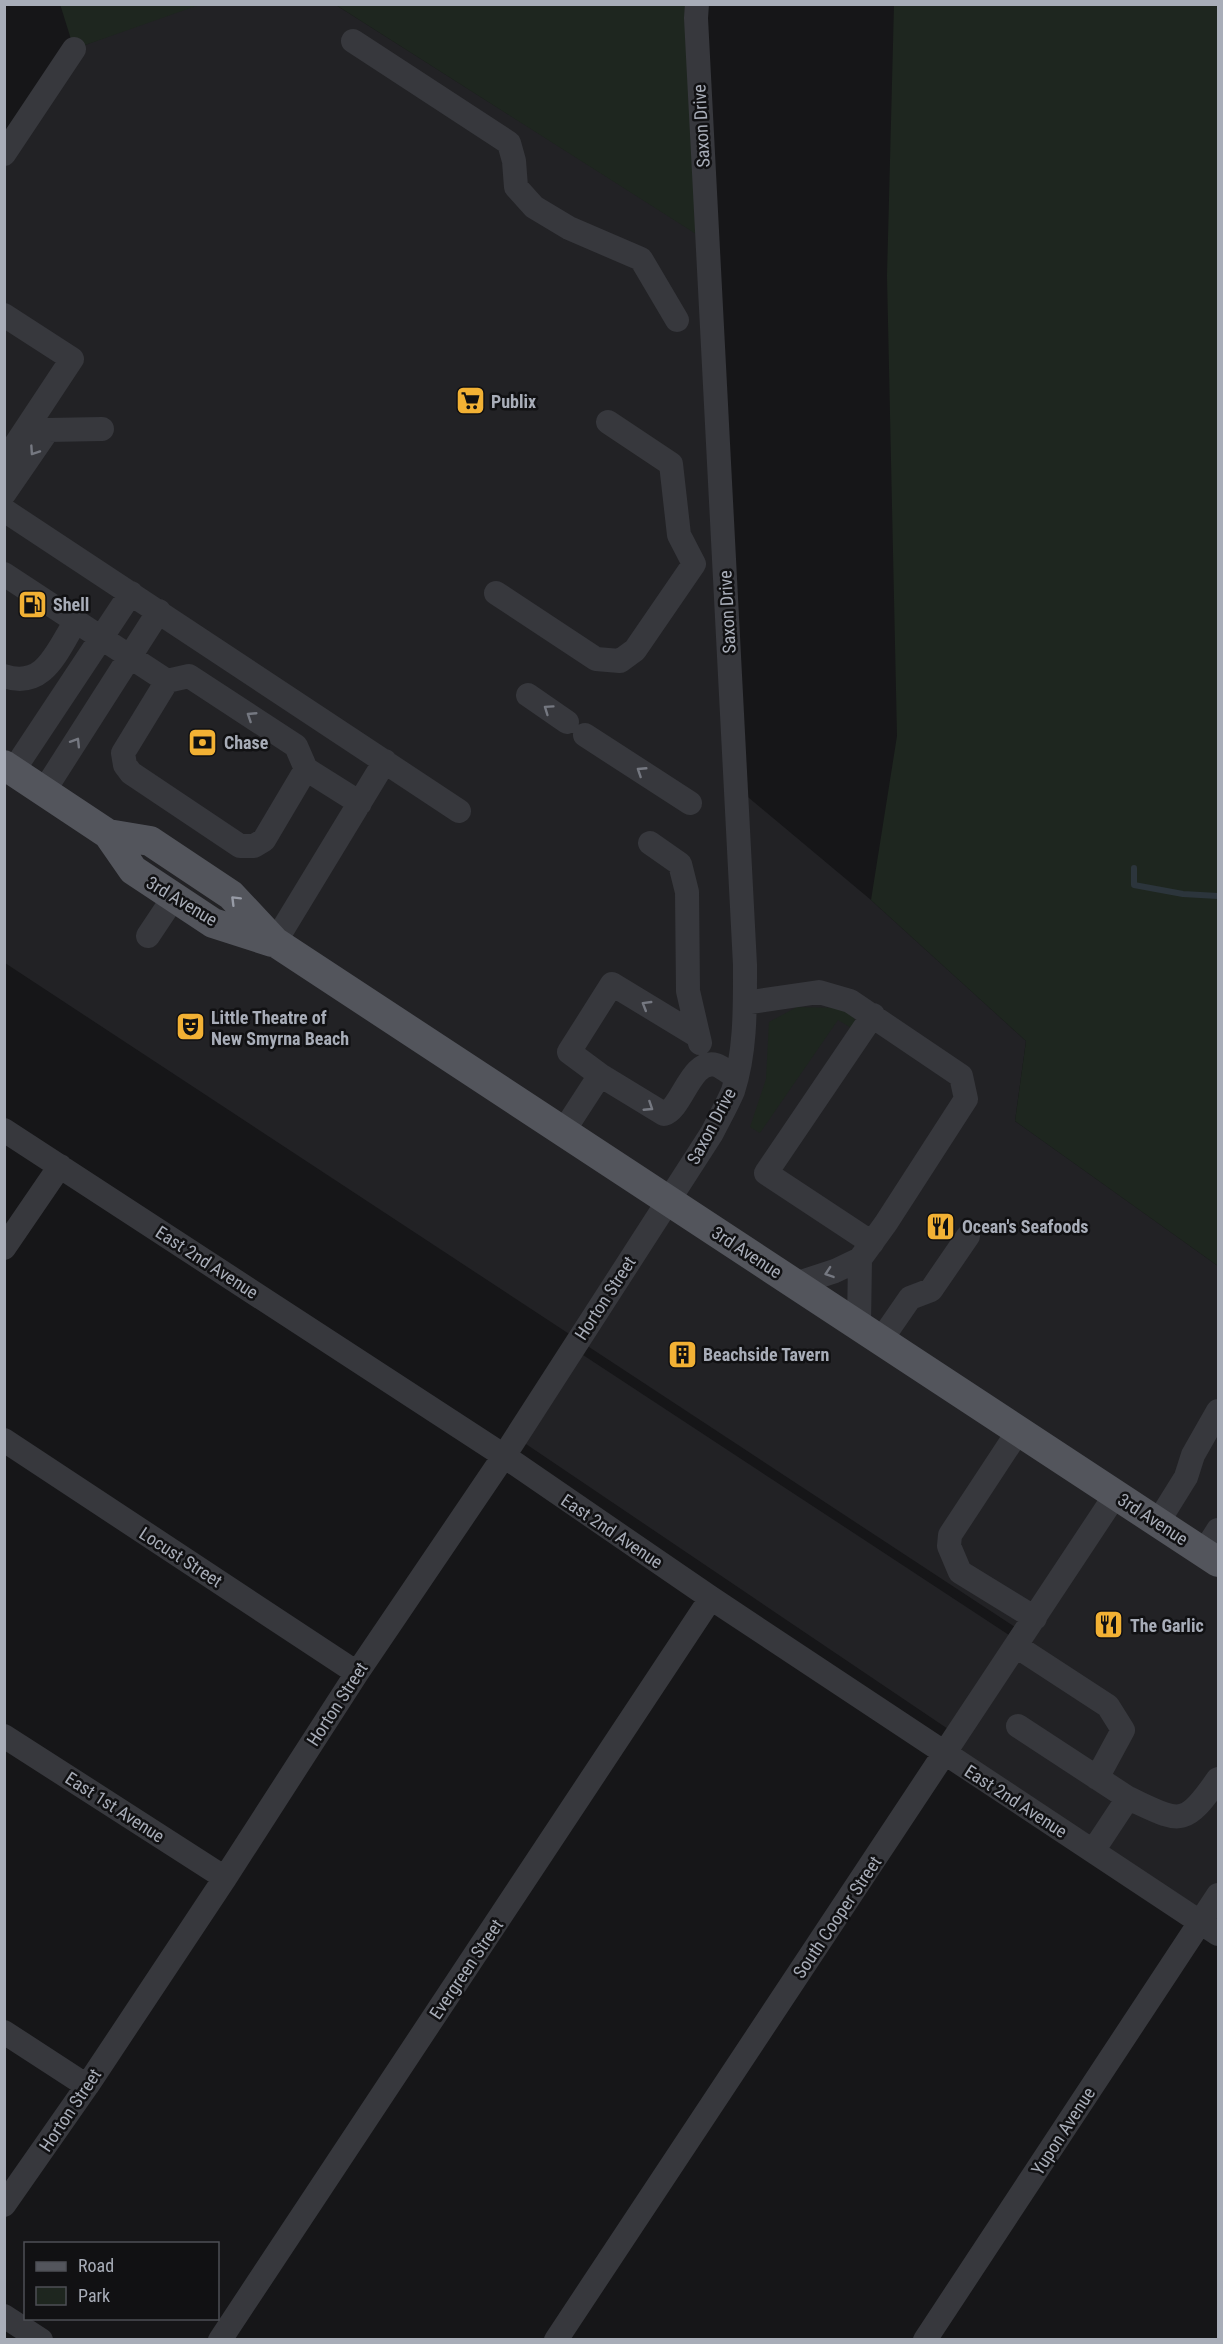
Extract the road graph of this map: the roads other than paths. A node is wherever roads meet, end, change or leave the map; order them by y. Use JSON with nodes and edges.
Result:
{"nodes":[{"id":1,"x":697,"y":4,"type":"edge"},
{"id":2,"x":353,"y":41,"type":"dead end"},
{"id":3,"x":74,"y":50,"type":"dead end"},
{"id":4,"x":4,"y":154,"type":"edge"},
{"id":5,"x":4,"y":315,"type":"edge"},
{"id":6,"x":676,"y":320,"type":"dead end"},
{"id":7,"x":608,"y":422,"type":"dead end"},
{"id":8,"x":102,"y":429,"type":"dead end"},
{"id":9,"x":4,"y":462,"type":"edge"},
{"id":10,"x":4,"y":494,"type":"edge"},
{"id":11,"x":4,"y":510,"type":"edge"},
{"id":12,"x":4,"y":574,"type":"edge"},
{"id":13,"x":131,"y":593,"type":"junction"},
{"id":14,"x":496,"y":593,"type":"dead end"},
{"id":15,"x":159,"y":611,"type":"junction"},
{"id":16,"x":76,"y":621,"type":"junction"},
{"id":17,"x":101,"y":638,"type":"junction"},
{"id":18,"x":130,"y":657,"type":"junction"},
{"id":19,"x":4,"y":676,"type":"edge"},
{"id":20,"x":167,"y":681,"type":"junction"},
{"id":21,"x":528,"y":695,"type":"dead end"},
{"id":22,"x":385,"y":761,"type":"junction"},
{"id":23,"x":9,"y":768,"type":"edge"},
{"id":24,"x":306,"y":769,"type":"junction"},
{"id":25,"x":44,"y":792,"type":"junction"},
{"id":26,"x":360,"y":803,"type":"junction"},
{"id":27,"x":690,"y":803,"type":"dead end"},
{"id":28,"x":459,"y":811,"type":"dead end"},
{"id":29,"x":108,"y":834,"type":"junction"},
{"id":30,"x":650,"y":843,"type":"dead end"},
{"id":31,"x":174,"y":897,"type":"junction"},
{"id":32,"x":148,"y":936,"type":"dead end"},
{"id":33,"x":275,"y":942,"type":"junction"},
{"id":34,"x":745,"y":1003,"type":"junction"},
{"id":35,"x":873,"y":1015,"type":"junction"},
{"id":36,"x":696,"y":1035,"type":"junction"},
{"id":37,"x":709,"y":1065,"type":"junction"},
{"id":38,"x":600,"y":1075,"type":"junction"},
{"id":39,"x":736,"y":1077,"type":"junction"},
{"id":40,"x":4,"y":1130,"type":"edge"},
{"id":41,"x":563,"y":1132,"type":"junction"},
{"id":42,"x":60,"y":1166,"type":"junction"},
{"id":43,"x":668,"y":1201,"type":"junction"},
{"id":44,"x":968,"y":1236,"type":"dead end"},
{"id":45,"x":4,"y":1248,"type":"edge"},
{"id":46,"x":866,"y":1251,"type":"junction"},
{"id":47,"x":795,"y":1284,"type":"junction"},
{"id":48,"x":870,"y":1333,"type":"junction"},
{"id":49,"x":1218,"y":1411,"type":"edge"},
{"id":50,"x":1019,"y":1430,"type":"junction"},
{"id":51,"x":4,"y":1440,"type":"edge"},
{"id":52,"x":504,"y":1456,"type":"junction"},
{"id":53,"x":1116,"y":1494,"type":"junction"},
{"id":54,"x":1158,"y":1522,"type":"junction"},
{"id":55,"x":1214,"y":1548,"type":"edge"},
{"id":56,"x":711,"y":1598,"type":"junction"},
{"id":57,"x":1035,"y":1618,"type":"junction"},
{"id":58,"x":1016,"y":1646,"type":"junction"},
{"id":59,"x":357,"y":1673,"type":"junction"},
{"id":60,"x":1018,"y":1726,"type":"dead end"},
{"id":61,"x":4,"y":1736,"type":"edge"},
{"id":62,"x":945,"y":1755,"type":"junction"},
{"id":63,"x":1097,"y":1778,"type":"junction"},
{"id":64,"x":1218,"y":1779,"type":"edge"},
{"id":65,"x":1128,"y":1798,"type":"junction"},
{"id":66,"x":1093,"y":1851,"type":"junction"},
{"id":67,"x":225,"y":1878,"type":"junction"},
{"id":68,"x":1218,"y":1896,"type":"edge"},
{"id":69,"x":1210,"y":1928,"type":"edge"},
{"id":70,"x":4,"y":2032,"type":"edge"},
{"id":71,"x":87,"y":2086,"type":"junction"},
{"id":72,"x":4,"y":2205,"type":"edge"},
{"id":73,"x":4,"y":2316,"type":"edge"},
{"id":74,"x":41,"y":2340,"type":"edge"},
{"id":75,"x":220,"y":2340,"type":"edge"},
{"id":76,"x":556,"y":2340,"type":"edge"},
{"id":77,"x":925,"y":2340,"type":"edge"}],
"edges":[{"from":1,"to":34,"type":"street","name":"Saxon Drive"},
{"from":2,"to":6,"type":"street"},
{"from":3,"to":4,"type":"street"},
{"from":5,"to":9,"type":"street"},
{"from":7,"to":14,"type":"street"},
{"from":8,"to":10,"type":"street","one_way":true},
{"from":11,"to":13,"type":"street"},
{"from":12,"to":16,"type":"street"},
{"from":13,"to":15,"type":"street"},
{"from":13,"to":17,"type":"street"},
{"from":15,"to":18,"type":"street"},
{"from":15,"to":22,"type":"street"},
{"from":16,"to":17,"type":"street"},
{"from":16,"to":19,"type":"street"},
{"from":17,"to":18,"type":"street"},
{"from":17,"to":23,"type":"street"},
{"from":18,"to":20,"type":"street"},
{"from":25,"to":18,"type":"street","one_way":true},
{"from":24,"to":20,"type":"street","one_way":true},
{"from":20,"to":24,"type":"street"},
{"from":27,"to":21,"type":"street","one_way":true},
{"from":22,"to":26,"type":"street"},
{"from":22,"to":28,"type":"street"},
{"from":23,"to":25,"type":"main road","name":"3rd Avenue"},
{"from":24,"to":26,"type":"street"},
{"from":25,"to":29,"type":"main road","name":"3rd Avenue"},
{"from":26,"to":33,"type":"street"},
{"from":29,"to":31,"type":"main road","name":"3rd Avenue"},
{"from":33,"to":29,"type":"main road","name":"3rd Avenue","one_way":true},
{"from":30,"to":36,"type":"street"},
{"from":31,"to":32,"type":"street"},
{"from":31,"to":33,"type":"main road","name":"3rd Avenue"},
{"from":33,"to":41,"type":"main road","name":"3rd Avenue"},
{"from":34,"to":35,"type":"street"},
{"from":34,"to":39,"type":"street","name":"Saxon Drive"},
{"from":35,"to":46,"type":"street"},
{"from":35,"to":46,"type":"street"},
{"from":36,"to":37,"type":"street"},
{"from":36,"to":38,"type":"street","one_way":true},
{"from":38,"to":37,"type":"street","one_way":true},
{"from":37,"to":39,"type":"street"},
{"from":38,"to":41,"type":"street"},
{"from":39,"to":43,"type":"street","name":"Saxon Drive"},
{"from":40,"to":42,"type":"street","name":"East 2nd Avenue"},
{"from":41,"to":43,"type":"main road","name":"3rd Avenue"},
{"from":42,"to":45,"type":"street"},
{"from":42,"to":52,"type":"street","name":"East 2nd Avenue"},
{"from":43,"to":47,"type":"main road","name":"3rd Avenue"},
{"from":43,"to":52,"type":"street","name":"Horton Street"},
{"from":44,"to":48,"type":"street"},
{"from":46,"to":47,"type":"street","one_way":true},
{"from":46,"to":48,"type":"street"},
{"from":47,"to":48,"type":"main road","name":"3rd Avenue"},
{"from":48,"to":50,"type":"main road","name":"3rd Avenue"},
{"from":49,"to":54,"type":"street"},
{"from":50,"to":53,"type":"main road","name":"3rd Avenue"},
{"from":50,"to":57,"type":"street"},
{"from":51,"to":59,"type":"street","name":"Locust Street"},
{"from":52,"to":56,"type":"street","name":"East 2nd Avenue"},
{"from":52,"to":59,"type":"street","name":"Horton Street"},
{"from":53,"to":54,"type":"main road","name":"3rd Avenue"},
{"from":53,"to":57,"type":"street","name":"South Cooper Street"},
{"from":54,"to":55,"type":"main road","name":"3rd Avenue"},
{"from":56,"to":62,"type":"street","name":"East 2nd Avenue"},
{"from":56,"to":75,"type":"street","name":"Evergreen Street"},
{"from":57,"to":58,"type":"street","name":"South Cooper Street"},
{"from":58,"to":62,"type":"street","name":"South Cooper Street"},
{"from":58,"to":63,"type":"street"},
{"from":59,"to":67,"type":"street","name":"Horton Street"},
{"from":60,"to":63,"type":"street"},
{"from":61,"to":67,"type":"street","name":"East 1st Avenue"},
{"from":62,"to":66,"type":"street","name":"East 2nd Avenue"},
{"from":62,"to":76,"type":"street","name":"South Cooper Street"},
{"from":63,"to":65,"type":"street"},
{"from":64,"to":65,"type":"street"},
{"from":65,"to":66,"type":"street"},
{"from":66,"to":69,"type":"street","name":"East 2nd Avenue"},
{"from":67,"to":71,"type":"street","name":"Horton Street"},
{"from":68,"to":69,"type":"street","name":"Yupon Avenue"},
{"from":69,"to":77,"type":"street","name":"Yupon Avenue"},
{"from":70,"to":71,"type":"street"},
{"from":71,"to":72,"type":"street","name":"Horton Street"},
{"from":73,"to":74,"type":"street"}]}
